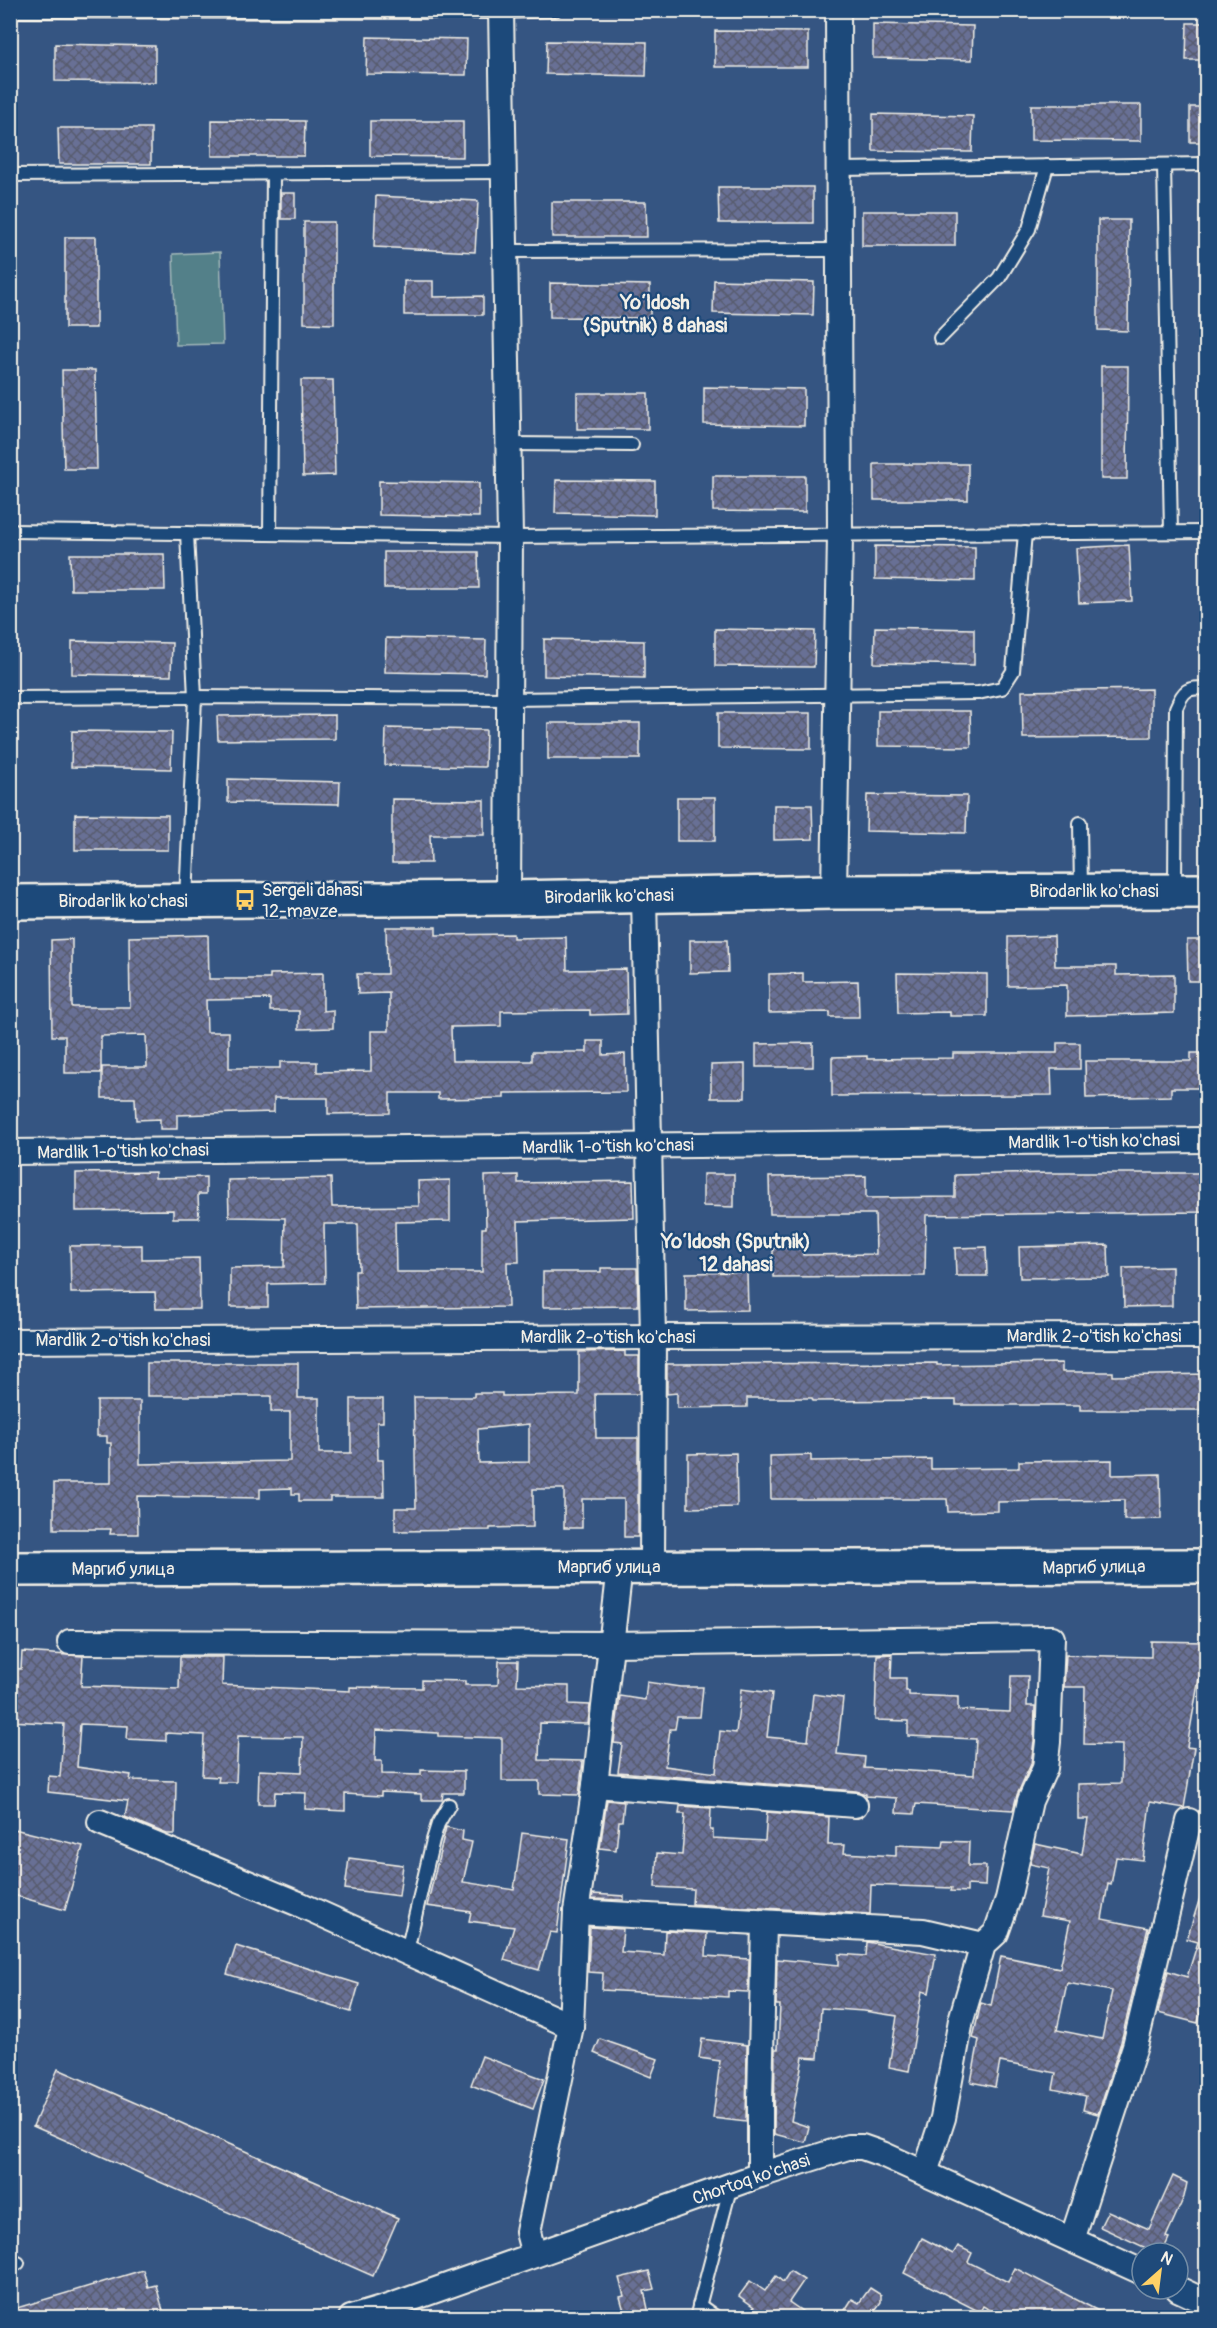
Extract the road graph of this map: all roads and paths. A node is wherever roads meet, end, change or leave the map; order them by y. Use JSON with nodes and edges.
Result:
{"nodes":[{"id":1,"x":555,"y":10,"type":"edge"},
{"id":2,"x":838,"y":10,"type":"edge"},
{"id":3,"x":10,"y":11,"type":"edge"},
{"id":4,"x":501,"y":11,"type":"edge"},
{"id":5,"x":1206,"y":164,"type":"edge"},
{"id":6,"x":1164,"y":165,"type":"junction"},
{"id":7,"x":1047,"y":166,"type":"junction"},
{"id":8,"x":839,"y":169,"type":"junction"},
{"id":9,"x":505,"y":172,"type":"junction"},
{"id":10,"x":273,"y":174,"type":"junction"},
{"id":11,"x":10,"y":175,"type":"edge"},
{"id":12,"x":840,"y":250,"type":"junction"},
{"id":13,"x":506,"y":251,"type":"junction"},
{"id":14,"x":940,"y":338,"type":"dead end"},
{"id":15,"x":509,"y":444,"type":"junction"},
{"id":16,"x":632,"y":446,"type":"dead end"},
{"id":17,"x":10,"y":531,"type":"edge"},
{"id":18,"x":1171,"y":532,"type":"junction"},
{"id":19,"x":1206,"y":532,"type":"edge"},
{"id":20,"x":187,"y":533,"type":"junction"},
{"id":21,"x":1025,"y":533,"type":"junction"},
{"id":22,"x":270,"y":534,"type":"junction"},
{"id":23,"x":840,"y":535,"type":"junction"},
{"id":24,"x":510,"y":537,"type":"junction"},
{"id":25,"x":1206,"y":687,"type":"edge"},
{"id":26,"x":195,"y":697,"type":"junction"},
{"id":27,"x":10,"y":698,"type":"edge"},
{"id":28,"x":509,"y":699,"type":"junction"},
{"id":29,"x":1080,"y":823,"type":"dead end"},
{"id":30,"x":1081,"y":891,"type":"junction"},
{"id":31,"x":1191,"y":891,"type":"edge"},
{"id":32,"x":834,"y":892,"type":"junction"},
{"id":33,"x":644,"y":896,"type":"junction"},
{"id":34,"x":508,"y":898,"type":"junction"},
{"id":35,"x":186,"y":901,"type":"junction"},
{"id":36,"x":10,"y":902,"type":"edge"},
{"id":37,"x":1206,"y":1140,"type":"edge"},
{"id":38,"x":651,"y":1146,"type":"junction"},
{"id":39,"x":10,"y":1152,"type":"edge"},
{"id":40,"x":1206,"y":1336,"type":"edge"},
{"id":41,"x":653,"y":1337,"type":"junction"},
{"id":42,"x":10,"y":1341,"type":"edge"},
{"id":43,"x":1206,"y":1566,"type":"edge"},
{"id":44,"x":652,"y":1567,"type":"junction"},
{"id":45,"x":620,"y":1568,"type":"junction"},
{"id":46,"x":10,"y":1569,"type":"edge"},
{"id":47,"x":70,"y":1642,"type":"dead end"},
{"id":48,"x":612,"y":1644,"type":"junction"},
{"id":49,"x":595,"y":1785,"type":"junction"},
{"id":50,"x":855,"y":1805,"type":"dead end"},
{"id":51,"x":449,"y":1806,"type":"dead end"},
{"id":52,"x":1189,"y":1821,"type":"dead end"},
{"id":53,"x":100,"y":1822,"type":"dead end"},
{"id":54,"x":576,"y":1912,"type":"junction"},
{"id":55,"x":764,"y":1923,"type":"junction"},
{"id":56,"x":983,"y":1945,"type":"junction"},
{"id":57,"x":408,"y":1951,"type":"junction"},
{"id":58,"x":571,"y":2026,"type":"junction"},
{"id":59,"x":925,"y":2173,"type":"junction"},
{"id":60,"x":760,"y":2175,"type":"junction"},
{"id":61,"x":731,"y":2185,"type":"junction"},
{"id":62,"x":1072,"y":2240,"type":"junction"},
{"id":63,"x":534,"y":2255,"type":"junction"},
{"id":64,"x":1130,"y":2267,"type":"edge"},
{"id":65,"x":1190,"y":2295,"type":"edge"},
{"id":66,"x":1206,"y":2302,"type":"edge"},
{"id":67,"x":697,"y":2311,"type":"edge"},
{"id":68,"x":351,"y":2318,"type":"edge"},
{"id":69,"x":717,"y":2318,"type":"edge"}],
"edges":[{"from":1,"to":4,"type":"lane"},
{"from":2,"to":8,"type":"street"},
{"from":3,"to":4,"type":"lane"},
{"from":4,"to":9,"type":"street"},
{"from":5,"to":6,"type":"lane"},
{"from":6,"to":7,"type":"lane"},
{"from":6,"to":18,"type":"lane"},
{"from":7,"to":8,"type":"lane"},
{"from":7,"to":14,"type":"lane"},
{"from":8,"to":12,"type":"street"},
{"from":9,"to":10,"type":"lane"},
{"from":9,"to":13,"type":"street"},
{"from":10,"to":11,"type":"lane"},
{"from":10,"to":22,"type":"lane"},
{"from":12,"to":13,"type":"lane"},
{"from":12,"to":23,"type":"street"},
{"from":13,"to":15,"type":"street"},
{"from":15,"to":16,"type":"lane"},
{"from":15,"to":24,"type":"street"},
{"from":17,"to":20,"type":"lane"},
{"from":18,"to":19,"type":"lane"},
{"from":18,"to":21,"type":"lane"},
{"from":20,"to":22,"type":"lane"},
{"from":20,"to":26,"type":"lane"},
{"from":21,"to":23,"type":"lane"},
{"from":21,"to":28,"type":"lane"},
{"from":22,"to":24,"type":"lane"},
{"from":23,"to":24,"type":"lane"},
{"from":23,"to":32,"type":"street"},
{"from":24,"to":28,"type":"street"},
{"from":25,"to":31,"type":"lane"},
{"from":26,"to":27,"type":"lane"},
{"from":26,"to":28,"type":"lane"},
{"from":26,"to":35,"type":"lane"},
{"from":28,"to":34,"type":"street"},
{"from":29,"to":30,"type":"lane"},
{"from":30,"to":31,"type":"street","name":"Birodarlik ko'chasi"},
{"from":30,"to":32,"type":"street","name":"Birodarlik ko'chasi"},
{"from":32,"to":33,"type":"street","name":"Birodarlik ko'chasi"},
{"from":33,"to":34,"type":"street","name":"Birodarlik ko'chasi"},
{"from":33,"to":38,"type":"street"},
{"from":34,"to":35,"type":"street","name":"Birodarlik ko'chasi"},
{"from":35,"to":36,"type":"street","name":"Birodarlik ko'chasi"},
{"from":37,"to":38,"type":"street","name":"Mardlik 1-o'tish ko'chasi"},
{"from":38,"to":39,"type":"street","name":"Mardlik 1-o'tish ko'chasi"},
{"from":38,"to":41,"type":"street"},
{"from":40,"to":41,"type":"street","name":"Mardlik 2-o'tish ko'chasi"},
{"from":41,"to":42,"type":"street","name":"Mardlik 2-o'tish ko'chasi"},
{"from":41,"to":44,"type":"street"},
{"from":43,"to":44,"type":"street","name":"Маргиб улица"},
{"from":44,"to":45,"type":"street","name":"Маргиб улица"},
{"from":45,"to":46,"type":"street","name":"Маргиб улица"},
{"from":45,"to":48,"type":"street"},
{"from":47,"to":48,"type":"street"},
{"from":48,"to":49,"type":"street"},
{"from":48,"to":56,"type":"street"},
{"from":49,"to":50,"type":"street"},
{"from":49,"to":54,"type":"street"},
{"from":51,"to":57,"type":"lane"},
{"from":52,"to":62,"type":"street"},
{"from":53,"to":57,"type":"street"},
{"from":54,"to":55,"type":"street"},
{"from":54,"to":58,"type":"street"},
{"from":55,"to":56,"type":"street"},
{"from":55,"to":60,"type":"street"},
{"from":56,"to":59,"type":"street"},
{"from":57,"to":58,"type":"street"},
{"from":58,"to":63,"type":"street"},
{"from":59,"to":60,"type":"street","name":"Chortoq ko'chasi"},
{"from":59,"to":62,"type":"street","name":"Chortoq ko'chasi"},
{"from":60,"to":61,"type":"street","name":"Chortoq ko'chasi"},
{"from":61,"to":63,"type":"street","name":"Chortoq ko'chasi"},
{"from":61,"to":67,"type":"lane"},
{"from":62,"to":64,"type":"street","name":"Chortoq ko'chasi"},
{"from":63,"to":68,"type":"street","name":"Chortoq ko'chasi"},
{"from":65,"to":66,"type":"street"},
{"from":67,"to":69,"type":"lane"}]}
